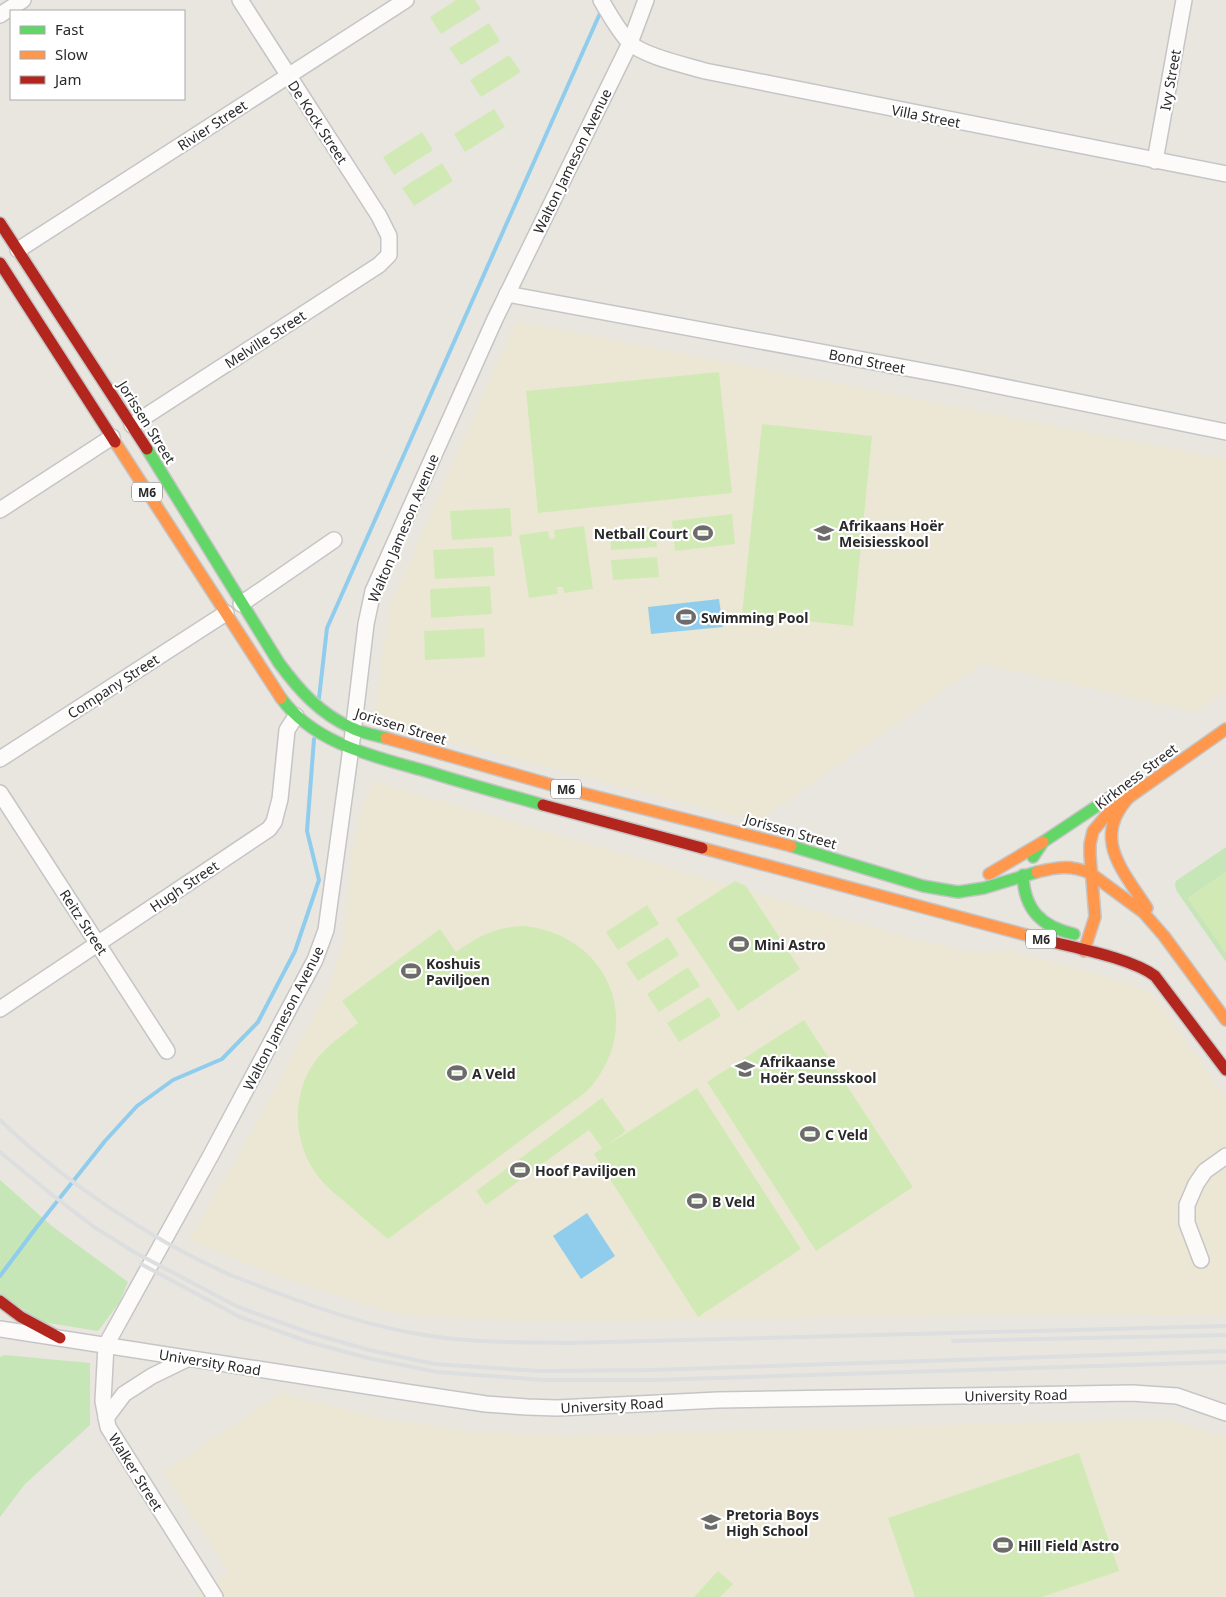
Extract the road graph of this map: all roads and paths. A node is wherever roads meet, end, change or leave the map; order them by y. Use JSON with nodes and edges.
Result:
{"nodes":[{"id":1,"x":23,"y":0,"type":"edge"},
{"id":2,"x":240,"y":0,"type":"edge"},
{"id":3,"x":406,"y":0,"type":"edge"},
{"id":4,"x":600,"y":0,"type":"edge"},
{"id":5,"x":646,"y":0,"type":"edge"},
{"id":6,"x":1184,"y":0,"type":"edge"},
{"id":7,"x":0,"y":15,"type":"edge"},
{"id":8,"x":630,"y":43,"type":"junction"},
{"id":9,"x":288,"y":76,"type":"junction"},
{"id":10,"x":1156,"y":160,"type":"junction"},
{"id":11,"x":1226,"y":174,"type":"edge"},
{"id":12,"x":0,"y":223,"type":"edge"},
{"id":13,"x":390,"y":246,"type":"joint"},
{"id":14,"x":18,"y":250,"type":"junction"},
{"id":15,"x":0,"y":263,"type":"edge"},
{"id":16,"x":507,"y":294,"type":"junction"},
{"id":17,"x":132,"y":426,"type":"junction"},
{"id":18,"x":1226,"y":432,"type":"edge"},
{"id":19,"x":112,"y":437,"type":"junction"},
{"id":20,"x":0,"y":510,"type":"edge"},
{"id":21,"x":334,"y":540,"type":"dead end"},
{"id":22,"x":240,"y":604,"type":"junction"},
{"id":23,"x":226,"y":613,"type":"junction"},
{"id":24,"x":297,"y":717,"type":"junction"},
{"id":25,"x":1226,"y":718,"type":"edge"},
{"id":26,"x":1226,"y":729,"type":"edge"},
{"id":27,"x":348,"y":738,"type":"junction"},
{"id":28,"x":0,"y":759,"type":"edge"},
{"id":29,"x":0,"y":793,"type":"edge"},
{"id":30,"x":1132,"y":794,"type":"junction"},
{"id":31,"x":779,"y":842,"type":"junction"},
{"id":32,"x":1043,"y":842,"type":"junction"},
{"id":33,"x":772,"y":867,"type":"junction"},
{"id":34,"x":1090,"y":873,"type":"junction"},
{"id":35,"x":1023,"y":875,"type":"junction"},
{"id":36,"x":944,"y":890,"type":"junction"},
{"id":37,"x":1164,"y":936,"type":"junction"},
{"id":38,"x":1088,"y":938,"type":"junction"},
{"id":39,"x":98,"y":944,"type":"junction"},
{"id":40,"x":1122,"y":948,"type":"dead end"},
{"id":41,"x":1084,"y":951,"type":"junction"},
{"id":42,"x":1135,"y":953,"type":"dead end"},
{"id":43,"x":1155,"y":976,"type":"junction"},
{"id":44,"x":0,"y":1009,"type":"edge"},
{"id":45,"x":1226,"y":1020,"type":"edge"},
{"id":46,"x":167,"y":1051,"type":"dead end"},
{"id":47,"x":1226,"y":1070,"type":"edge"},
{"id":48,"x":1226,"y":1156,"type":"edge"},
{"id":49,"x":1201,"y":1260,"type":"dead end"},
{"id":50,"x":0,"y":1301,"type":"edge"},
{"id":51,"x":0,"y":1329,"type":"edge"},
{"id":52,"x":60,"y":1338,"type":"junction"},
{"id":53,"x":106,"y":1345,"type":"junction"},
{"id":54,"x":187,"y":1359,"type":"junction"},
{"id":55,"x":1226,"y":1413,"type":"edge"},
{"id":56,"x":106,"y":1418,"type":"junction"},
{"id":57,"x":211,"y":1592,"type":"edge"}],
"edges":[{"from":1,"to":7,"type":"street"},
{"from":2,"to":9,"type":"street","name":"De Kock Street"},
{"from":3,"to":9,"type":"street","name":"Rivier Street"},
{"from":4,"to":8,"type":"street"},
{"from":5,"to":8,"type":"street","name":"Walton Jameson Avenue"},
{"from":6,"to":10,"type":"street","name":"Ivy Street"},
{"from":8,"to":10,"type":"street","name":"Villa Street"},
{"from":8,"to":16,"type":"street","name":"Walton Jameson Avenue"},
{"from":9,"to":13,"type":"street","name":"De Kock Street"},
{"from":9,"to":14,"type":"street","name":"Rivier Street"},
{"from":10,"to":11,"type":"street","name":"Villa Street"},
{"from":12,"to":14,"type":"main road","name":"Jorissen Street","number":"M6"},
{"from":13,"to":17,"type":"street","name":"Melville Street"},
{"from":14,"to":17,"type":"main road","name":"Jorissen Street","number":"M6"},
{"from":15,"to":19,"type":"main road","name":"Jorissen Street","number":"M6"},
{"from":16,"to":18,"type":"street","name":"Bond Street"},
{"from":16,"to":27,"type":"street","name":"Walton Jameson Avenue"},
{"from":17,"to":22,"type":"main road","name":"Jorissen Street","number":"M6"},
{"from":19,"to":20,"type":"street"},
{"from":19,"to":23,"type":"main road","name":"Jorissen Street","number":"M6"},
{"from":21,"to":22,"type":"street"},
{"from":22,"to":27,"type":"main road","name":"Jorissen Street","number":"M6"},
{"from":23,"to":24,"type":"main road","name":"Jorissen Street","number":"M6"},
{"from":23,"to":28,"type":"street","name":"Company Street"},
{"from":24,"to":27,"type":"main road","name":"Jorissen Street","number":"M6"},
{"from":24,"to":39,"type":"street","name":"Hugh Street"},
{"from":25,"to":32,"type":"main road","name":"Kirkness Street"},
{"from":26,"to":30,"type":"main road","name":"Kirkness Street"},
{"from":27,"to":31,"type":"main road","name":"Jorissen Street","number":"M6"},
{"from":27,"to":33,"type":"main road","name":"Jorissen Street","number":"M6"},
{"from":27,"to":53,"type":"street","name":"Walton Jameson Avenue"},
{"from":29,"to":39,"type":"street","name":"Reitz Street"},
{"from":30,"to":34,"type":"main road","name":"Kirkness Street"},
{"from":30,"to":37,"type":"main road"},
{"from":31,"to":33,"type":"main road"},
{"from":31,"to":36,"type":"main road","name":"Jorissen Street","number":"M6"},
{"from":32,"to":35,"type":"main road","name":"Kirkness Street"},
{"from":32,"to":36,"type":"main road"},
{"from":33,"to":41,"type":"main road","name":"Jorissen Street","number":"M6"},
{"from":34,"to":35,"type":"main road","number":"M6"},
{"from":34,"to":37,"type":"main road","number":"M6"},
{"from":34,"to":38,"type":"main road","name":"Kirkness Street"},
{"from":35,"to":36,"type":"main road","number":"M6"},
{"from":35,"to":38,"type":"main road"},
{"from":37,"to":45,"type":"main road","number":"M6"},
{"from":38,"to":40,"type":"main road"},
{"from":38,"to":41,"type":"main road","name":"Kirkness Street"},
{"from":39,"to":44,"type":"street","name":"Hugh Street"},
{"from":39,"to":46,"type":"street","name":"Reitz Street"},
{"from":41,"to":43,"type":"main road","number":"M6"},
{"from":42,"to":43,"type":"main road"},
{"from":43,"to":47,"type":"main road","number":"M6"},
{"from":48,"to":49,"type":"street"},
{"from":50,"to":52,"type":"main road"},
{"from":51,"to":52,"type":"street","name":"University Road"},
{"from":52,"to":53,"type":"street","name":"University Road"},
{"from":53,"to":54,"type":"street","name":"University Road"},
{"from":53,"to":56,"type":"street","name":"Walker Street"},
{"from":54,"to":55,"type":"street","name":"University Road"},
{"from":54,"to":56,"type":"street"},
{"from":56,"to":57,"type":"street","name":"Walker Street"}]}
